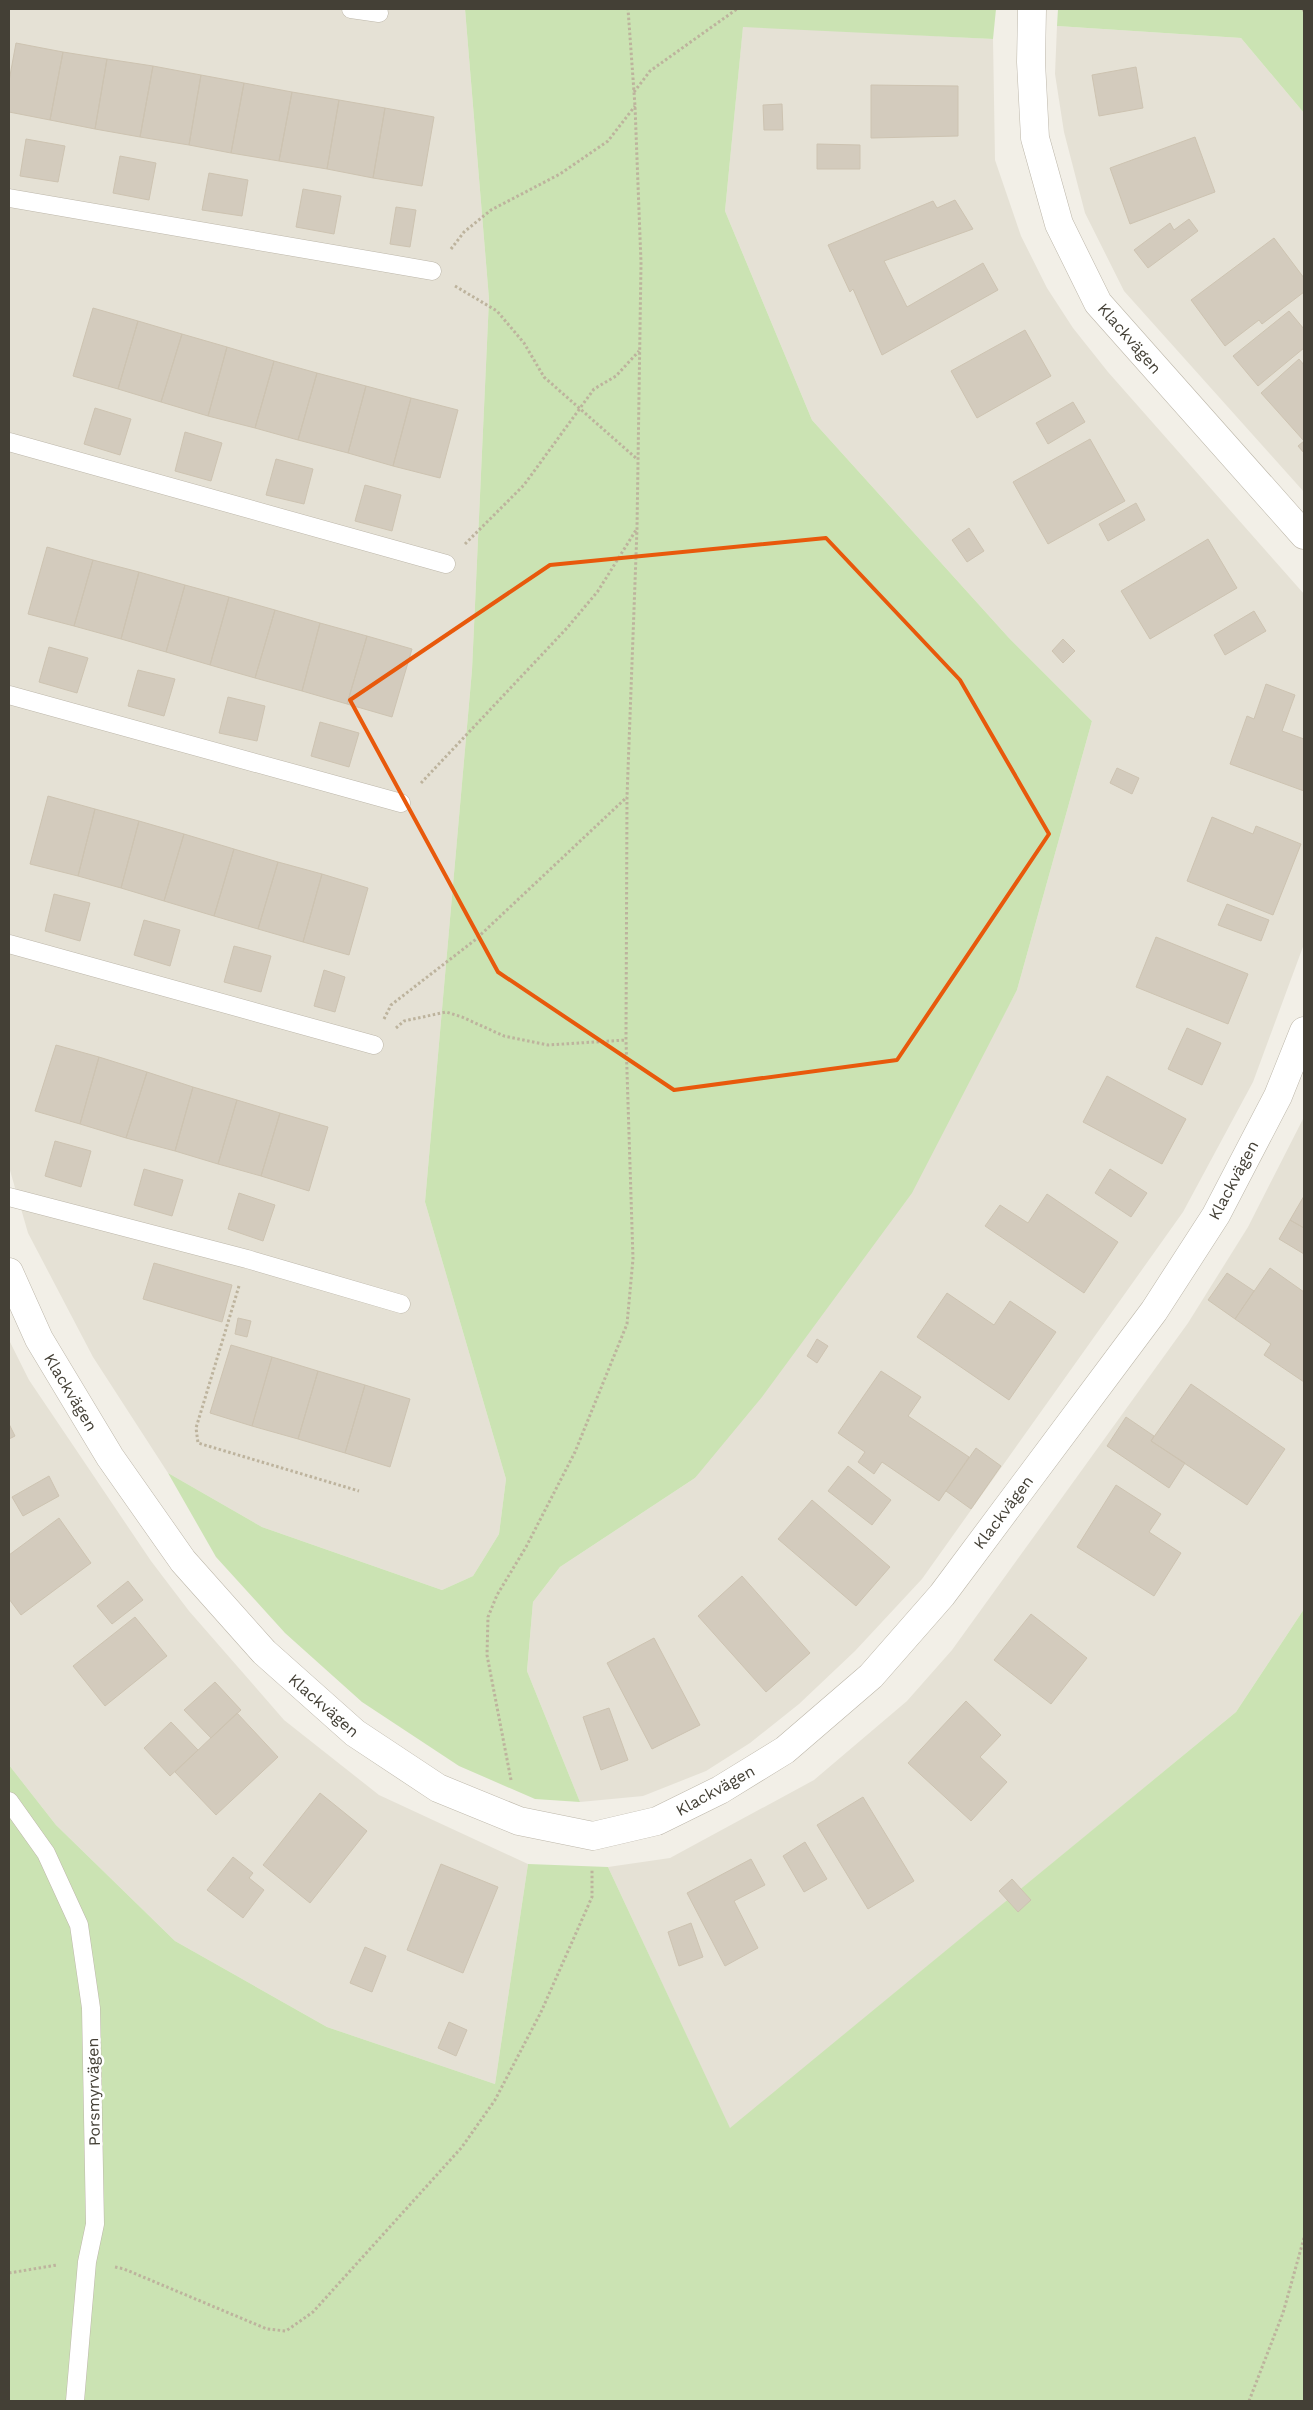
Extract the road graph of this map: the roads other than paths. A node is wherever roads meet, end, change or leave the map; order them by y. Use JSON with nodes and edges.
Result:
{"nodes":[{"id":1,"x":351,"y":9,"type":"edge"},
{"id":2,"x":1032,"y":9,"type":"edge"},
{"id":3,"x":379,"y":13,"type":"dead end"},
{"id":4,"x":9,"y":198,"type":"edge"},
{"id":5,"x":432,"y":271,"type":"road end"},
{"id":6,"x":9,"y":442,"type":"edge"},
{"id":7,"x":1304,"y":535,"type":"edge"},
{"id":8,"x":446,"y":564,"type":"road end"},
{"id":9,"x":9,"y":695,"type":"edge"},
{"id":10,"x":401,"y":803,"type":"road end"},
{"id":11,"x":9,"y":944,"type":"edge"},
{"id":12,"x":1304,"y":1031,"type":"edge"},
{"id":13,"x":374,"y":1045,"type":"road end"},
{"id":14,"x":9,"y":1197,"type":"edge"},
{"id":15,"x":9,"y":1272,"type":"edge"},
{"id":16,"x":401,"y":1304,"type":"dead end"},
{"id":17,"x":9,"y":1801,"type":"edge"},
{"id":18,"x":75,"y":2401,"type":"edge"}],
"edges":[{"from":1,"to":3,"type":"lane"},
{"from":2,"to":7,"type":"street","name":"Klackvägen"},
{"from":4,"to":5,"type":"lane"},
{"from":6,"to":8,"type":"lane"},
{"from":9,"to":10,"type":"lane"},
{"from":11,"to":13,"type":"lane"},
{"from":12,"to":15,"type":"street","name":"Klackvägen"},
{"from":14,"to":16,"type":"lane"},
{"from":17,"to":18,"type":"lane","name":"Porsmyrvägen"}]}
